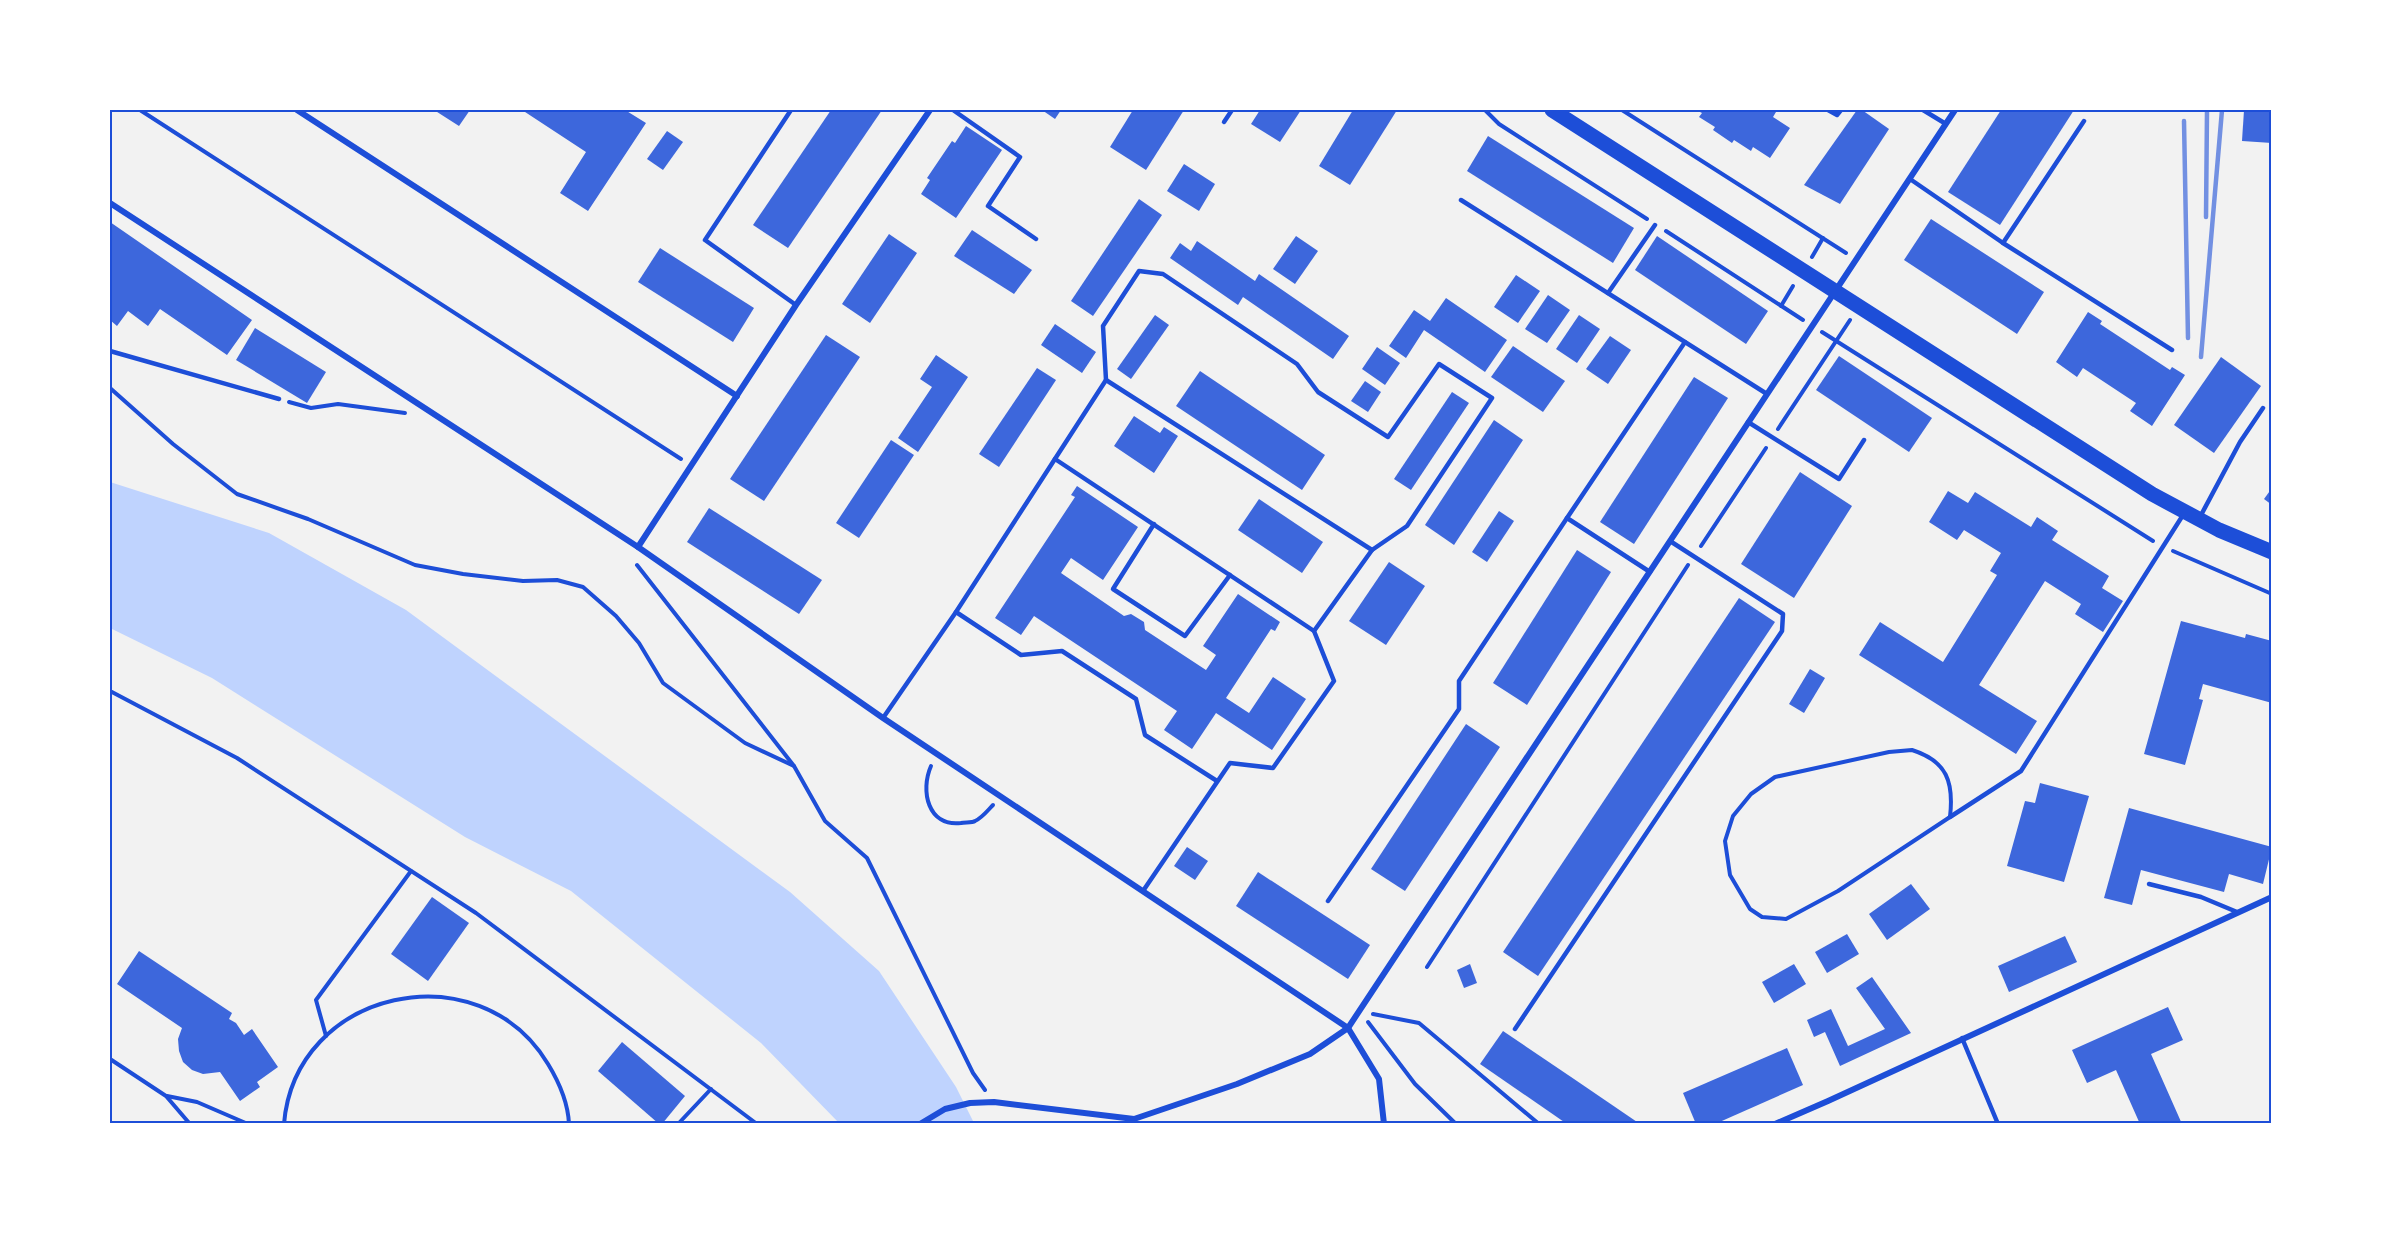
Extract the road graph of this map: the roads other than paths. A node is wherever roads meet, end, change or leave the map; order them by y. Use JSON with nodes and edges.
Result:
{"nodes":[{"id":1,"x":297,"y":110,"type":"edge"},
{"id":2,"x":791,"y":110,"type":"edge"},
{"id":3,"x":930,"y":110,"type":"edge"},
{"id":4,"x":953,"y":110,"type":"edge"},
{"id":5,"x":1232,"y":110,"type":"edge"},
{"id":6,"x":1552,"y":110,"type":"edge"},
{"id":7,"x":1828,"y":110,"type":"edge"},
{"id":8,"x":1841,"y":110,"type":"edge"},
{"id":9,"x":1923,"y":110,"type":"edge"},
{"id":10,"x":1955,"y":110,"type":"edge"},
{"id":11,"x":2084,"y":121,"type":"dead end"},
{"id":12,"x":1224,"y":122,"type":"dead end"},
{"id":13,"x":1946,"y":124,"type":"junction"},
{"id":14,"x":1910,"y":179,"type":"junction"},
{"id":15,"x":1461,"y":200,"type":"dead end"},
{"id":16,"x":110,"y":203,"type":"edge"},
{"id":17,"x":1655,"y":225,"type":"road end"},
{"id":18,"x":1036,"y":239,"type":"dead end"},
{"id":19,"x":2003,"y":243,"type":"junction"},
{"id":20,"x":1834,"y":291,"type":"junction"},
{"id":21,"x":1608,"y":294,"type":"junction"},
{"id":22,"x":796,"y":305,"type":"junction"},
{"id":23,"x":1685,"y":342,"type":"junction"},
{"id":24,"x":2172,"y":350,"type":"dead end"},
{"id":25,"x":110,"y":351,"type":"edge"},
{"id":26,"x":1106,"y":380,"type":"junction"},
{"id":27,"x":1767,"y":394,"type":"junction"},
{"id":28,"x":736,"y":396,"type":"junction"},
{"id":29,"x":279,"y":399,"type":"road end"},
{"id":30,"x":2263,"y":408,"type":"dead end"},
{"id":31,"x":1748,"y":422,"type":"junction"},
{"id":32,"x":1864,"y":440,"type":"dead end"},
{"id":33,"x":1055,"y":459,"type":"junction"},
{"id":34,"x":2192,"y":516,"type":"junction"},
{"id":35,"x":1567,"y":518,"type":"junction"},
{"id":36,"x":1154,"y":524,"type":"junction"},
{"id":37,"x":1670,"y":541,"type":"junction"},
{"id":38,"x":638,"y":547,"type":"junction"},
{"id":39,"x":1372,"y":550,"type":"junction"},
{"id":40,"x":2271,"y":552,"type":"edge"},
{"id":41,"x":1650,"y":572,"type":"junction"},
{"id":42,"x":1230,"y":575,"type":"junction"},
{"id":43,"x":956,"y":612,"type":"junction"},
{"id":44,"x":1314,"y":631,"type":"junction"},
{"id":45,"x":883,"y":718,"type":"junction"},
{"id":46,"x":1217,"y":781,"type":"junction"},
{"id":47,"x":1950,"y":818,"type":"road end"},
{"id":48,"x":2149,"y":884,"type":"dead end"},
{"id":49,"x":1143,"y":891,"type":"junction"},
{"id":50,"x":2271,"y":897,"type":"edge"},
{"id":51,"x":1328,"y":901,"type":"dead end"},
{"id":52,"x":2237,"y":912,"type":"junction"},
{"id":53,"x":1348,"y":1028,"type":"junction"},
{"id":54,"x":1515,"y":1029,"type":"dead end"},
{"id":55,"x":1962,"y":1038,"type":"junction"},
{"id":56,"x":920,"y":1124,"type":"edge"},
{"id":57,"x":1384,"y":1124,"type":"edge"},
{"id":58,"x":1775,"y":1124,"type":"edge"},
{"id":59,"x":1998,"y":1124,"type":"edge"}],
"edges":[{"from":1,"to":28,"type":"street"},
{"from":2,"to":22,"type":"lane"},
{"from":3,"to":22,"type":"street"},
{"from":4,"to":18,"type":"lane"},
{"from":5,"to":12,"type":"lane"},
{"from":6,"to":20,"type":"main road"},
{"from":7,"to":8,"type":"lane"},
{"from":9,"to":13,"type":"lane"},
{"from":10,"to":13,"type":"street"},
{"from":11,"to":19,"type":"lane"},
{"from":13,"to":14,"type":"street"},
{"from":14,"to":19,"type":"lane"},
{"from":14,"to":20,"type":"street"},
{"from":15,"to":21,"type":"lane"},
{"from":16,"to":38,"type":"street"},
{"from":17,"to":21,"type":"lane"},
{"from":19,"to":24,"type":"lane"},
{"from":20,"to":27,"type":"street"},
{"from":20,"to":34,"type":"main road"},
{"from":21,"to":23,"type":"lane"},
{"from":22,"to":28,"type":"street"},
{"from":23,"to":27,"type":"lane"},
{"from":23,"to":35,"type":"lane"},
{"from":25,"to":29,"type":"lane"},
{"from":26,"to":33,"type":"lane"},
{"from":26,"to":39,"type":"lane"},
{"from":26,"to":39,"type":"lane"},
{"from":27,"to":31,"type":"street"},
{"from":28,"to":38,"type":"street"},
{"from":30,"to":34,"type":"lane"},
{"from":31,"to":32,"type":"lane"},
{"from":31,"to":37,"type":"street"},
{"from":33,"to":36,"type":"lane"},
{"from":33,"to":43,"type":"lane"},
{"from":34,"to":40,"type":"main road"},
{"from":34,"to":47,"type":"lane"},
{"from":35,"to":41,"type":"lane"},
{"from":35,"to":51,"type":"lane"},
{"from":36,"to":42,"type":"lane"},
{"from":36,"to":42,"type":"lane"},
{"from":37,"to":41,"type":"street"},
{"from":37,"to":54,"type":"lane"},
{"from":38,"to":45,"type":"street"},
{"from":39,"to":44,"type":"lane"},
{"from":41,"to":53,"type":"street"},
{"from":42,"to":44,"type":"lane"},
{"from":43,"to":45,"type":"lane"},
{"from":43,"to":46,"type":"lane"},
{"from":44,"to":46,"type":"lane"},
{"from":45,"to":49,"type":"street"},
{"from":46,"to":49,"type":"lane"},
{"from":48,"to":52,"type":"lane"},
{"from":49,"to":53,"type":"street"},
{"from":50,"to":52,"type":"street"},
{"from":52,"to":55,"type":"street"},
{"from":53,"to":56,"type":"street"},
{"from":53,"to":57,"type":"street"},
{"from":55,"to":58,"type":"street"},
{"from":55,"to":59,"type":"lane"}]}
